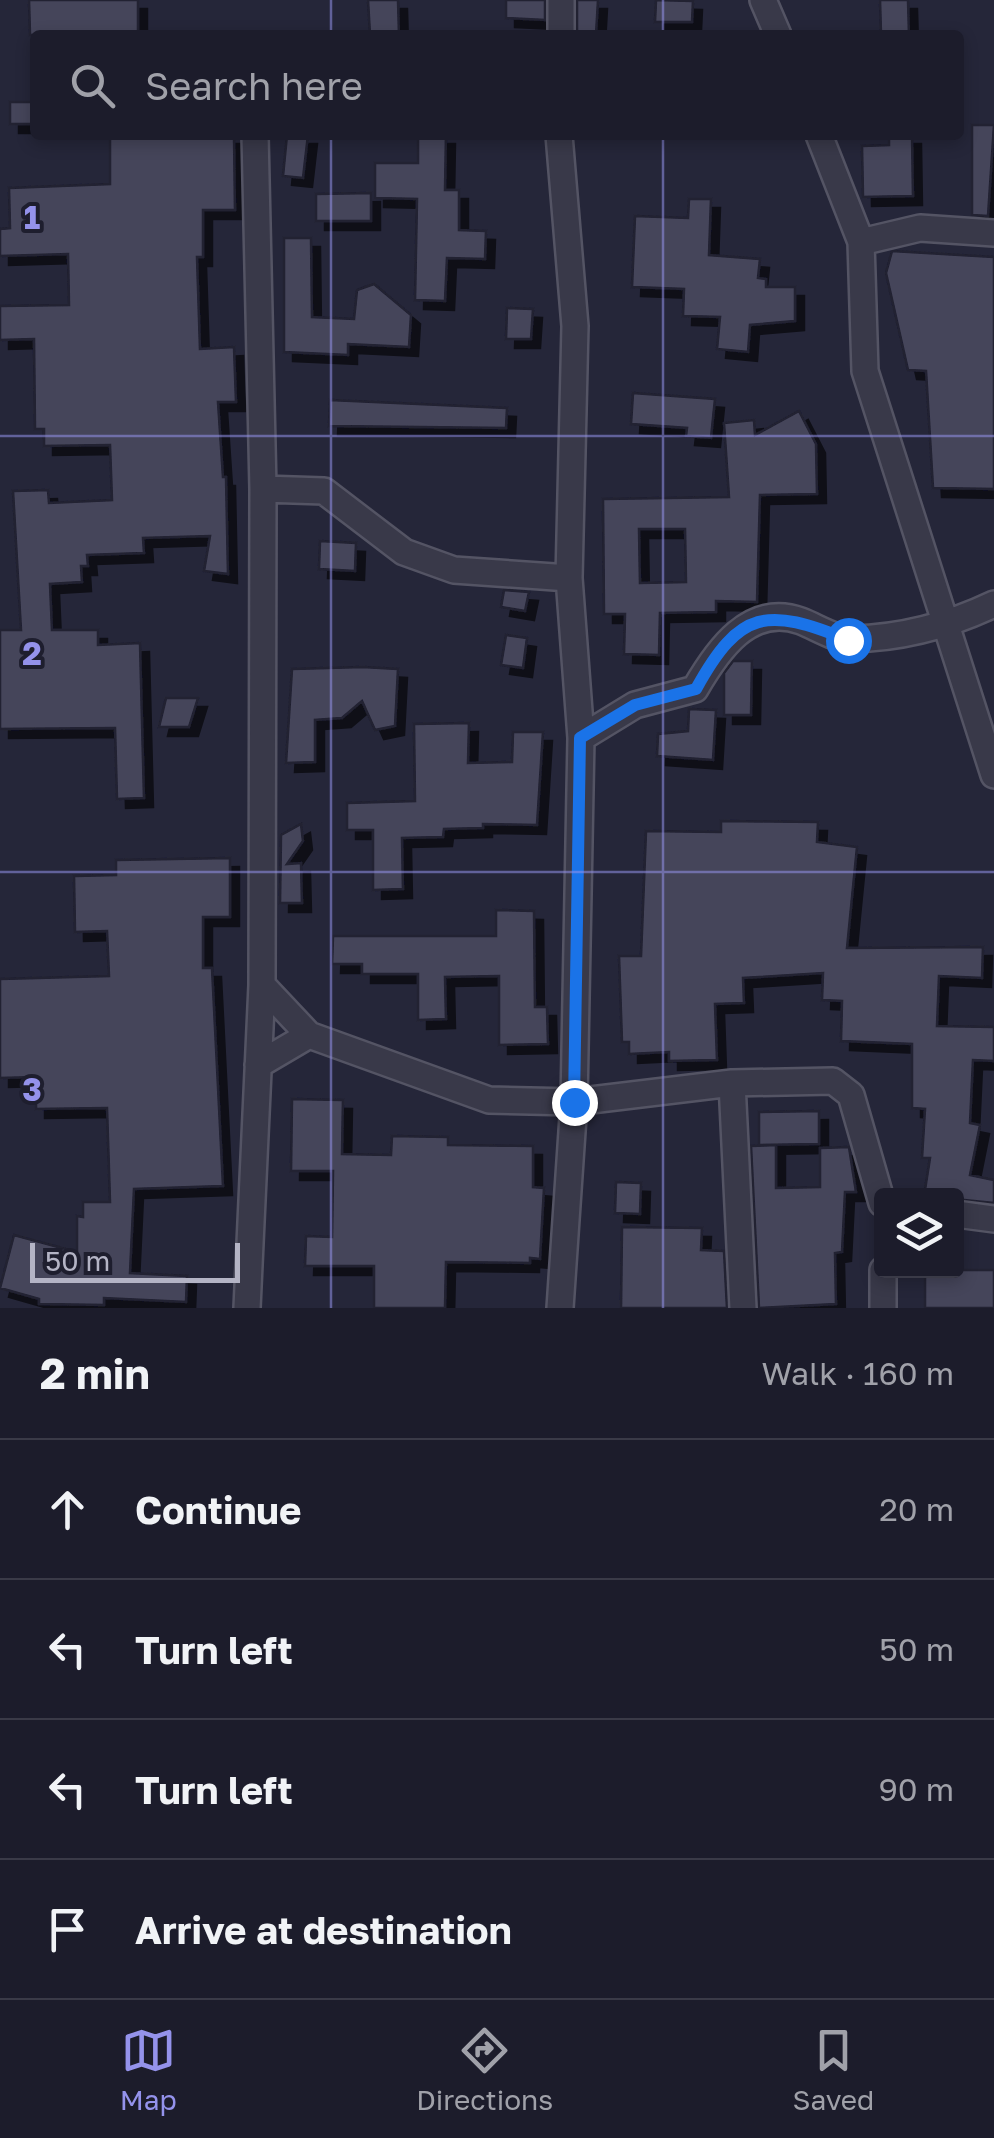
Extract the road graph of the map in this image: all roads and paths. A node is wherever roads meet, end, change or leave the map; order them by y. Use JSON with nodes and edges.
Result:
{"nodes":[{"id":1,"x":562,"y":0,"type":"edge"},
{"id":2,"x":764,"y":0,"type":"edge"},
{"id":3,"x":561,"y":30,"type":"edge"},
{"id":4,"x":776,"y":30,"type":"edge"},
{"id":5,"x":255,"y":140,"type":"edge"},
{"id":6,"x":559,"y":140,"type":"edge"},
{"id":7,"x":820,"y":140,"type":"edge"},
{"id":8,"x":994,"y":233,"type":"edge"},
{"id":9,"x":861,"y":242,"type":"junction"},
{"id":10,"x":263,"y":489,"type":"junction"},
{"id":11,"x":569,"y":578,"type":"junction"},
{"id":12,"x":994,"y":604,"type":"edge"},
{"id":13,"x":948,"y":626,"type":"junction"},
{"id":14,"x":580,"y":738,"type":"junction"},
{"id":15,"x":994,"y":774,"type":"edge"},
{"id":16,"x":262,"y":984,"type":"junction"},
{"id":17,"x":309,"y":1035,"type":"junction"},
{"id":18,"x":258,"y":1065,"type":"junction"},
{"id":19,"x":732,"y":1083,"type":"junction"},
{"id":20,"x":574,"y":1102,"type":"junction"},
{"id":21,"x":878,"y":1188,"type":"edge"},
{"id":22,"x":964,"y":1215,"type":"edge"},
{"id":23,"x":994,"y":1219,"type":"edge"},
{"id":24,"x":882,"y":1278,"type":"edge"},
{"id":25,"x":247,"y":1308,"type":"edge"},
{"id":26,"x":560,"y":1308,"type":"edge"},
{"id":27,"x":742,"y":1308,"type":"edge"},
{"id":28,"x":883,"y":1308,"type":"edge"}],
"edges":[{"from":1,"to":3,"type":"street"},
{"from":2,"to":4,"type":"street"},
{"from":5,"to":10,"type":"street"},
{"from":6,"to":11,"type":"street"},
{"from":7,"to":9,"type":"street"},
{"from":8,"to":9,"type":"street"},
{"from":9,"to":13,"type":"street"},
{"from":10,"to":11,"type":"street"},
{"from":10,"to":16,"type":"street"},
{"from":11,"to":14,"type":"street"},
{"from":12,"to":13,"type":"street"},
{"from":13,"to":14,"type":"street"},
{"from":13,"to":15,"type":"street"},
{"from":14,"to":20,"type":"street"},
{"from":16,"to":17,"type":"street"},
{"from":16,"to":18,"type":"street"},
{"from":17,"to":18,"type":"street"},
{"from":17,"to":20,"type":"street"},
{"from":18,"to":25,"type":"street"},
{"from":19,"to":20,"type":"street"},
{"from":19,"to":21,"type":"street"},
{"from":19,"to":27,"type":"street"},
{"from":20,"to":26,"type":"street"},
{"from":22,"to":23,"type":"street"},
{"from":24,"to":28,"type":"street"}]}
